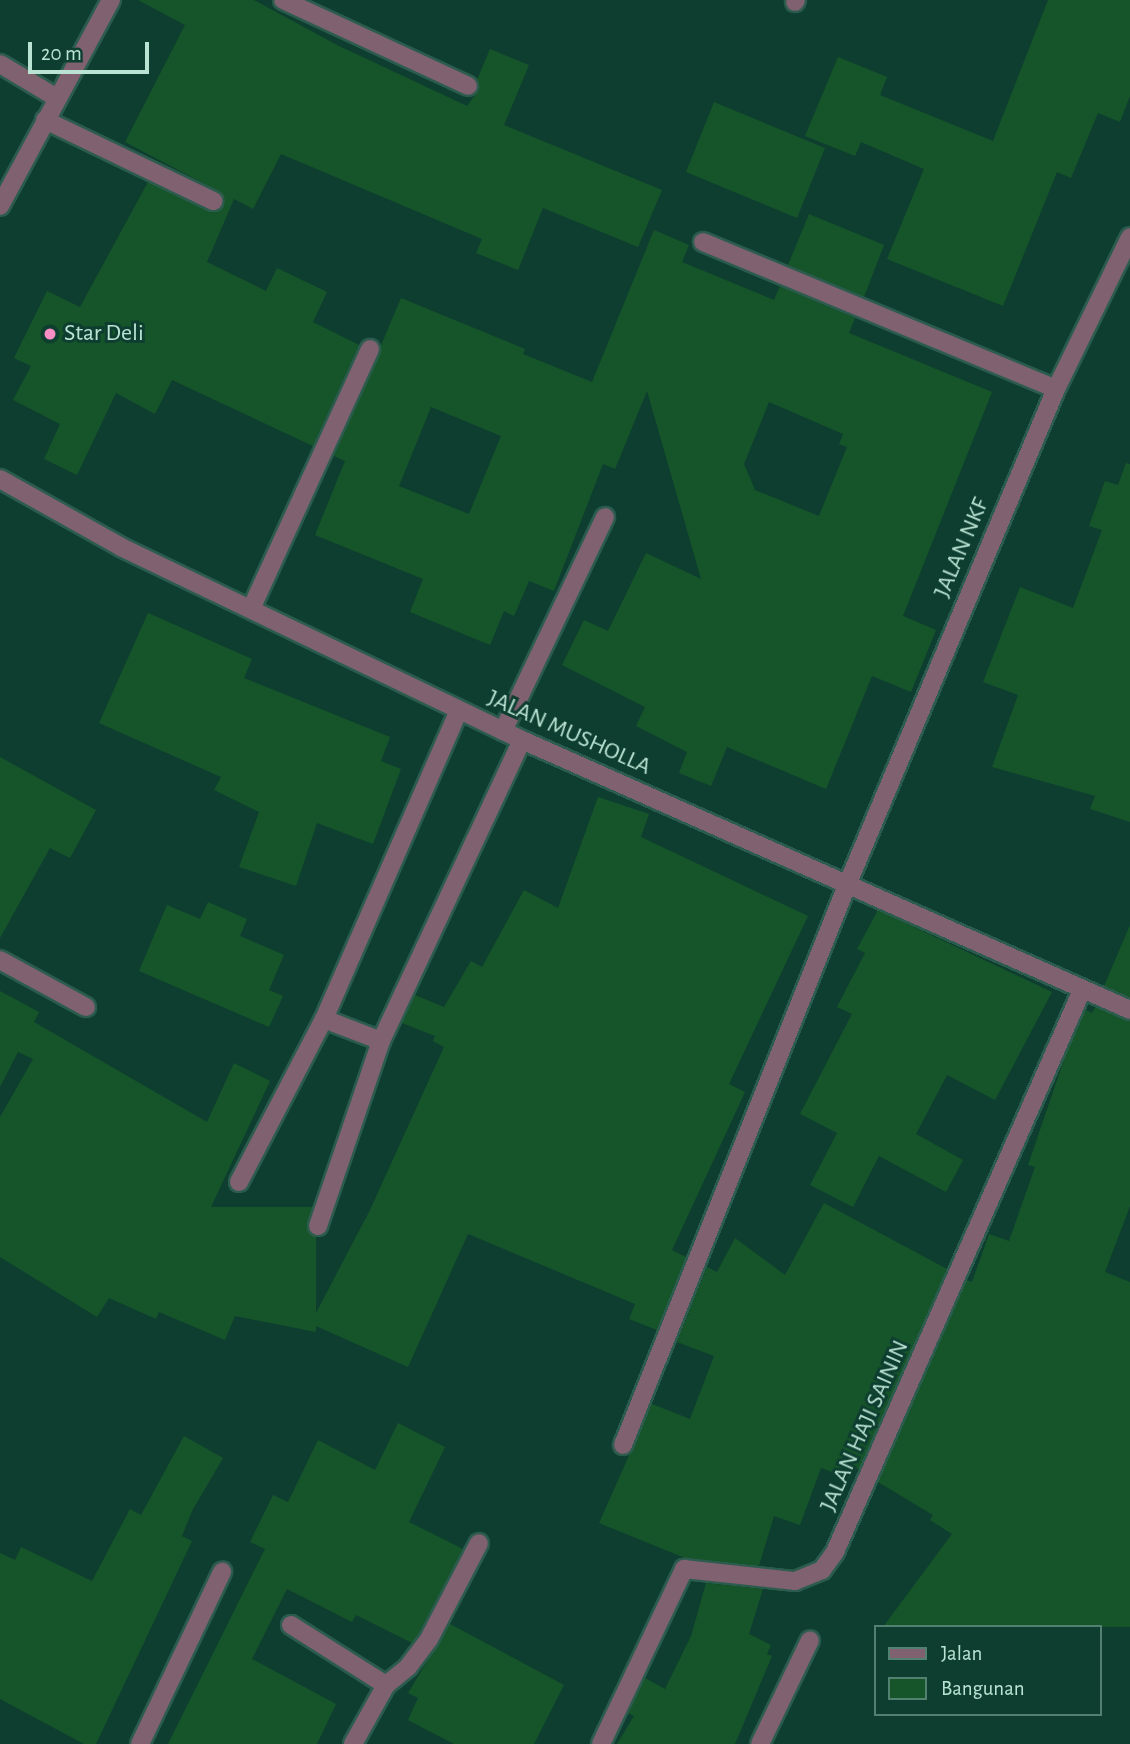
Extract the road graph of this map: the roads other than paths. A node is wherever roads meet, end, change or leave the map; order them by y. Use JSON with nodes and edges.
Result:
{"nodes":[{"id":1,"x":111,"y":0,"type":"edge"},
{"id":2,"x":283,"y":0,"type":"edge"},
{"id":3,"x":0,"y":64,"type":"edge"},
{"id":4,"x":468,"y":86,"type":"dead end"},
{"id":5,"x":57,"y":98,"type":"junction"},
{"id":6,"x":45,"y":120,"type":"junction"},
{"id":7,"x":213,"y":201,"type":"dead end"},
{"id":8,"x":0,"y":206,"type":"edge"},
{"id":9,"x":1130,"y":237,"type":"edge"},
{"id":10,"x":703,"y":242,"type":"dead end"},
{"id":11,"x":370,"y":349,"type":"dead end"},
{"id":12,"x":1056,"y":388,"type":"junction"},
{"id":13,"x":0,"y":479,"type":"edge"},
{"id":14,"x":605,"y":517,"type":"dead end"},
{"id":15,"x":251,"y":609,"type":"junction"},
{"id":16,"x":459,"y":710,"type":"junction"},
{"id":17,"x":503,"y":731,"type":"junction"},
{"id":18,"x":522,"y":740,"type":"junction"},
{"id":19,"x":848,"y":883,"type":"junction"},
{"id":20,"x":0,"y":960,"type":"edge"},
{"id":21,"x":1082,"y":990,"type":"junction"},
{"id":22,"x":86,"y":1007,"type":"dead end"},
{"id":23,"x":1130,"y":1010,"type":"edge"},
{"id":24,"x":324,"y":1018,"type":"junction"},
{"id":25,"x":381,"y":1041,"type":"junction"},
{"id":26,"x":239,"y":1182,"type":"dead end"},
{"id":27,"x":318,"y":1226,"type":"dead end"},
{"id":28,"x":623,"y":1445,"type":"dead end"},
{"id":29,"x":478,"y":1543,"type":"dead end"},
{"id":30,"x":222,"y":1572,"type":"dead end"},
{"id":31,"x":291,"y":1625,"type":"dead end"},
{"id":32,"x":810,"y":1640,"type":"dead end"},
{"id":33,"x":386,"y":1685,"type":"junction"},
{"id":34,"x":140,"y":1744,"type":"edge"},
{"id":35,"x":353,"y":1744,"type":"edge"},
{"id":36,"x":601,"y":1744,"type":"edge"},
{"id":37,"x":760,"y":1744,"type":"edge"}],
"edges":[{"from":1,"to":5,"type":"street"},
{"from":2,"to":4,"type":"street"},
{"from":3,"to":5,"type":"street"},
{"from":5,"to":6,"type":"street"},
{"from":6,"to":7,"type":"street"},
{"from":6,"to":8,"type":"street"},
{"from":9,"to":12,"type":"street","name":"JALAN NKF"},
{"from":10,"to":12,"type":"street"},
{"from":11,"to":15,"type":"street"},
{"from":12,"to":19,"type":"street","name":"JALAN NKF"},
{"from":13,"to":15,"type":"street","name":"JALAN MUSHOLLA"},
{"from":14,"to":17,"type":"street"},
{"from":15,"to":16,"type":"street","name":"JALAN MUSHOLLA"},
{"from":16,"to":17,"type":"street","name":"JALAN MUSHOLLA"},
{"from":16,"to":24,"type":"street"},
{"from":17,"to":18,"type":"street","name":"JALAN MUSHOLLA"},
{"from":18,"to":19,"type":"street","name":"JALAN MUSHOLLA"},
{"from":18,"to":25,"type":"street"},
{"from":19,"to":21,"type":"street","name":"JALAN MUSHOLLA"},
{"from":19,"to":28,"type":"street","name":"JALAN NKF"},
{"from":20,"to":22,"type":"street"},
{"from":21,"to":23,"type":"street","name":"JALAN MUSHOLLA"},
{"from":21,"to":36,"type":"street","name":"JALAN HAJI SAININ"},
{"from":24,"to":25,"type":"street"},
{"from":24,"to":26,"type":"street"},
{"from":25,"to":27,"type":"street"},
{"from":29,"to":33,"type":"street"},
{"from":30,"to":34,"type":"street"},
{"from":31,"to":33,"type":"street"},
{"from":32,"to":37,"type":"street"},
{"from":33,"to":35,"type":"street"}]}
